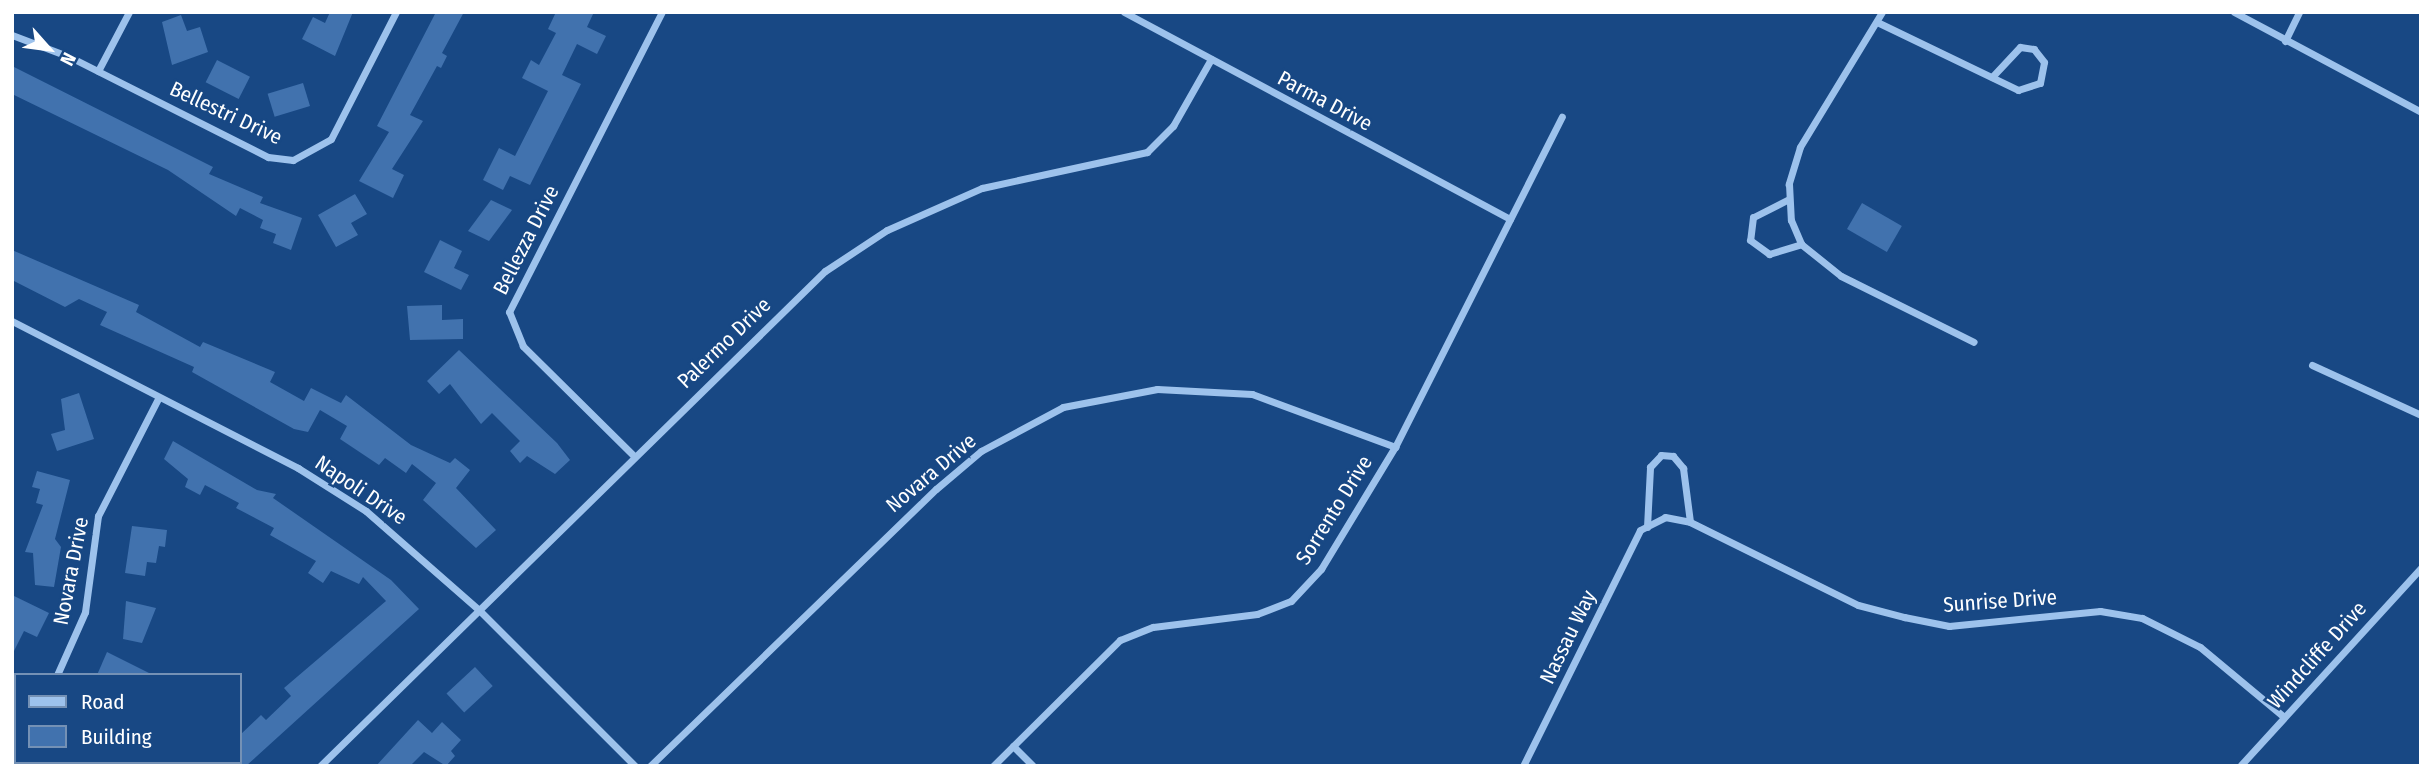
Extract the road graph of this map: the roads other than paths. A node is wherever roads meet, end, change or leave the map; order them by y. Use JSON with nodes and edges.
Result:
{"nodes":[{"id":1,"x":128,"y":12,"type":"edge"},
{"id":2,"x":396,"y":12,"type":"edge"},
{"id":3,"x":662,"y":12,"type":"edge"},
{"id":4,"x":1125,"y":12,"type":"edge"},
{"id":5,"x":1882,"y":12,"type":"edge"},
{"id":6,"x":2234,"y":12,"type":"edge"},
{"id":7,"x":2299,"y":12,"type":"edge"},
{"id":8,"x":1877,"y":22,"type":"junction"},
{"id":9,"x":12,"y":35,"type":"edge"},
{"id":10,"x":2285,"y":41,"type":"junction"},
{"id":11,"x":1211,"y":60,"type":"junction"},
{"id":12,"x":99,"y":71,"type":"junction"},
{"id":13,"x":1992,"y":77,"type":"junction"},
{"id":14,"x":2421,"y":112,"type":"edge"},
{"id":15,"x":1562,"y":117,"type":"dead end"},
{"id":16,"x":1787,"y":200,"type":"junction"},
{"id":17,"x":1510,"y":219,"type":"junction"},
{"id":18,"x":1801,"y":244,"type":"junction"},
{"id":19,"x":12,"y":321,"type":"edge"},
{"id":20,"x":1974,"y":342,"type":"dead end"},
{"id":21,"x":2312,"y":365,"type":"dead end"},
{"id":22,"x":158,"y":399,"type":"junction"},
{"id":23,"x":2421,"y":415,"type":"edge"},
{"id":24,"x":1395,"y":447,"type":"junction"},
{"id":25,"x":633,"y":455,"type":"junction"},
{"id":26,"x":1690,"y":522,"type":"junction"},
{"id":27,"x":1647,"y":527,"type":"junction"},
{"id":28,"x":2421,"y":568,"type":"edge"},
{"id":29,"x":479,"y":610,"type":"junction"},
{"id":30,"x":58,"y":673,"type":"edge"},
{"id":31,"x":2284,"y":717,"type":"junction"},
{"id":32,"x":1013,"y":746,"type":"junction"},
{"id":33,"x":320,"y":766,"type":"edge"},
{"id":34,"x":635,"y":766,"type":"edge"},
{"id":35,"x":650,"y":766,"type":"edge"},
{"id":36,"x":993,"y":766,"type":"edge"},
{"id":37,"x":1033,"y":766,"type":"edge"},
{"id":38,"x":1523,"y":766,"type":"edge"},
{"id":39,"x":2240,"y":766,"type":"edge"}],
"edges":[{"from":1,"to":12,"type":"street"},
{"from":2,"to":12,"type":"street","name":"Bellestri Drive"},
{"from":3,"to":25,"type":"street","name":"Bellezza Drive"},
{"from":4,"to":11,"type":"street","name":"Parma Drive"},
{"from":5,"to":8,"type":"street"},
{"from":6,"to":10,"type":"street"},
{"from":7,"to":10,"type":"street"},
{"from":8,"to":13,"type":"street"},
{"from":8,"to":16,"type":"street"},
{"from":9,"to":12,"type":"street","name":"Bellestri Drive"},
{"from":10,"to":14,"type":"street"},
{"from":11,"to":17,"type":"street","name":"Parma Drive"},
{"from":11,"to":25,"type":"street","name":"Palermo Drive"},
{"from":13,"to":13,"type":"street"},
{"from":15,"to":17,"type":"street","name":"Sorrento Drive"},
{"from":16,"to":18,"type":"street"},
{"from":16,"to":18,"type":"street"},
{"from":17,"to":24,"type":"street","name":"Sorrento Drive"},
{"from":18,"to":20,"type":"street"},
{"from":19,"to":22,"type":"street","name":"Napoli Drive"},
{"from":21,"to":23,"type":"street"},
{"from":22,"to":29,"type":"street","name":"Napoli Drive"},
{"from":22,"to":30,"type":"street","name":"Novara Drive"},
{"from":24,"to":32,"type":"street","name":"Sorrento Drive"},
{"from":24,"to":35,"type":"street","name":"Novara Drive"},
{"from":25,"to":29,"type":"street","name":"Palermo Drive"},
{"from":26,"to":27,"type":"street","name":"Sunrise Drive"},
{"from":26,"to":27,"type":"street","name":"Nassau Way"},
{"from":26,"to":31,"type":"street","name":"Sunrise Drive"},
{"from":27,"to":38,"type":"street","name":"Nassau Way"},
{"from":28,"to":31,"type":"street","name":"Windcliffe Drive"},
{"from":29,"to":33,"type":"street","name":"Palermo Drive"},
{"from":29,"to":34,"type":"street","name":"Napoli Drive"},
{"from":31,"to":39,"type":"street","name":"Windcliffe Drive"},
{"from":32,"to":36,"type":"street","name":"Sorrento Drive"},
{"from":32,"to":37,"type":"street"}]}
